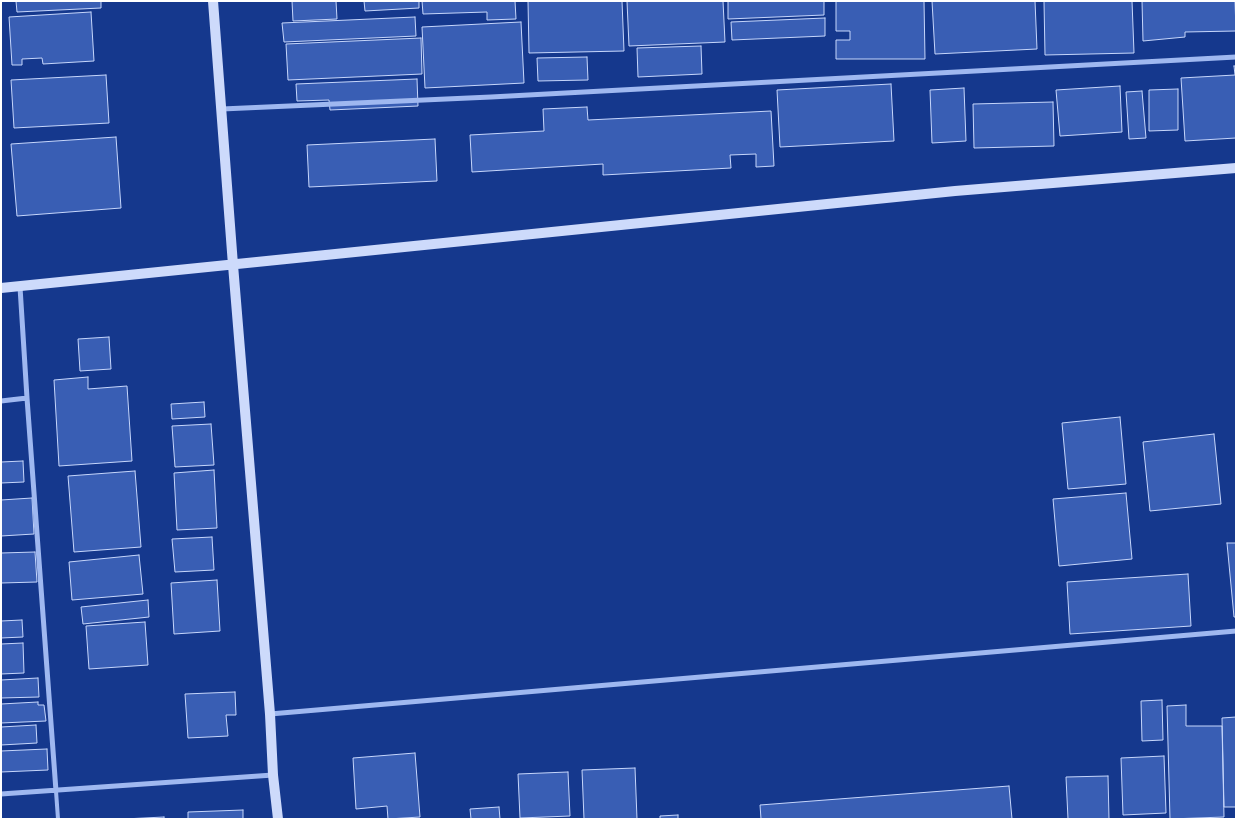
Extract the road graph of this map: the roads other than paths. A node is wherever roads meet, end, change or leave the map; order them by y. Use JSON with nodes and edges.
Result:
{"nodes":[{"id":1,"x":213,"y":1,"type":"edge"},
{"id":2,"x":1236,"y":57,"type":"edge"},
{"id":3,"x":221,"y":109,"type":"junction"},
{"id":4,"x":1236,"y":168,"type":"edge"},
{"id":5,"x":232,"y":265,"type":"junction"},
{"id":6,"x":20,"y":287,"type":"junction"},
{"id":7,"x":1,"y":288,"type":"edge"},
{"id":8,"x":27,"y":398,"type":"junction"},
{"id":9,"x":1,"y":401,"type":"edge"},
{"id":10,"x":1236,"y":631,"type":"edge"},
{"id":11,"x":270,"y":714,"type":"junction"},
{"id":12,"x":273,"y":775,"type":"junction"},
{"id":13,"x":56,"y":791,"type":"junction"},
{"id":14,"x":1,"y":794,"type":"edge"},
{"id":15,"x":58,"y":819,"type":"edge"},
{"id":16,"x":278,"y":819,"type":"edge"}],
"edges":[{"from":1,"to":3,"type":"street"},
{"from":2,"to":3,"type":"street"},
{"from":3,"to":5,"type":"street"},
{"from":4,"to":5,"type":"street"},
{"from":5,"to":6,"type":"street"},
{"from":5,"to":11,"type":"street"},
{"from":6,"to":7,"type":"street"},
{"from":6,"to":8,"type":"street"},
{"from":8,"to":9,"type":"street"},
{"from":8,"to":13,"type":"street"},
{"from":10,"to":11,"type":"street"},
{"from":11,"to":12,"type":"street"},
{"from":12,"to":13,"type":"street"},
{"from":12,"to":16,"type":"street"},
{"from":13,"to":14,"type":"street"},
{"from":13,"to":15,"type":"lane"}]}
